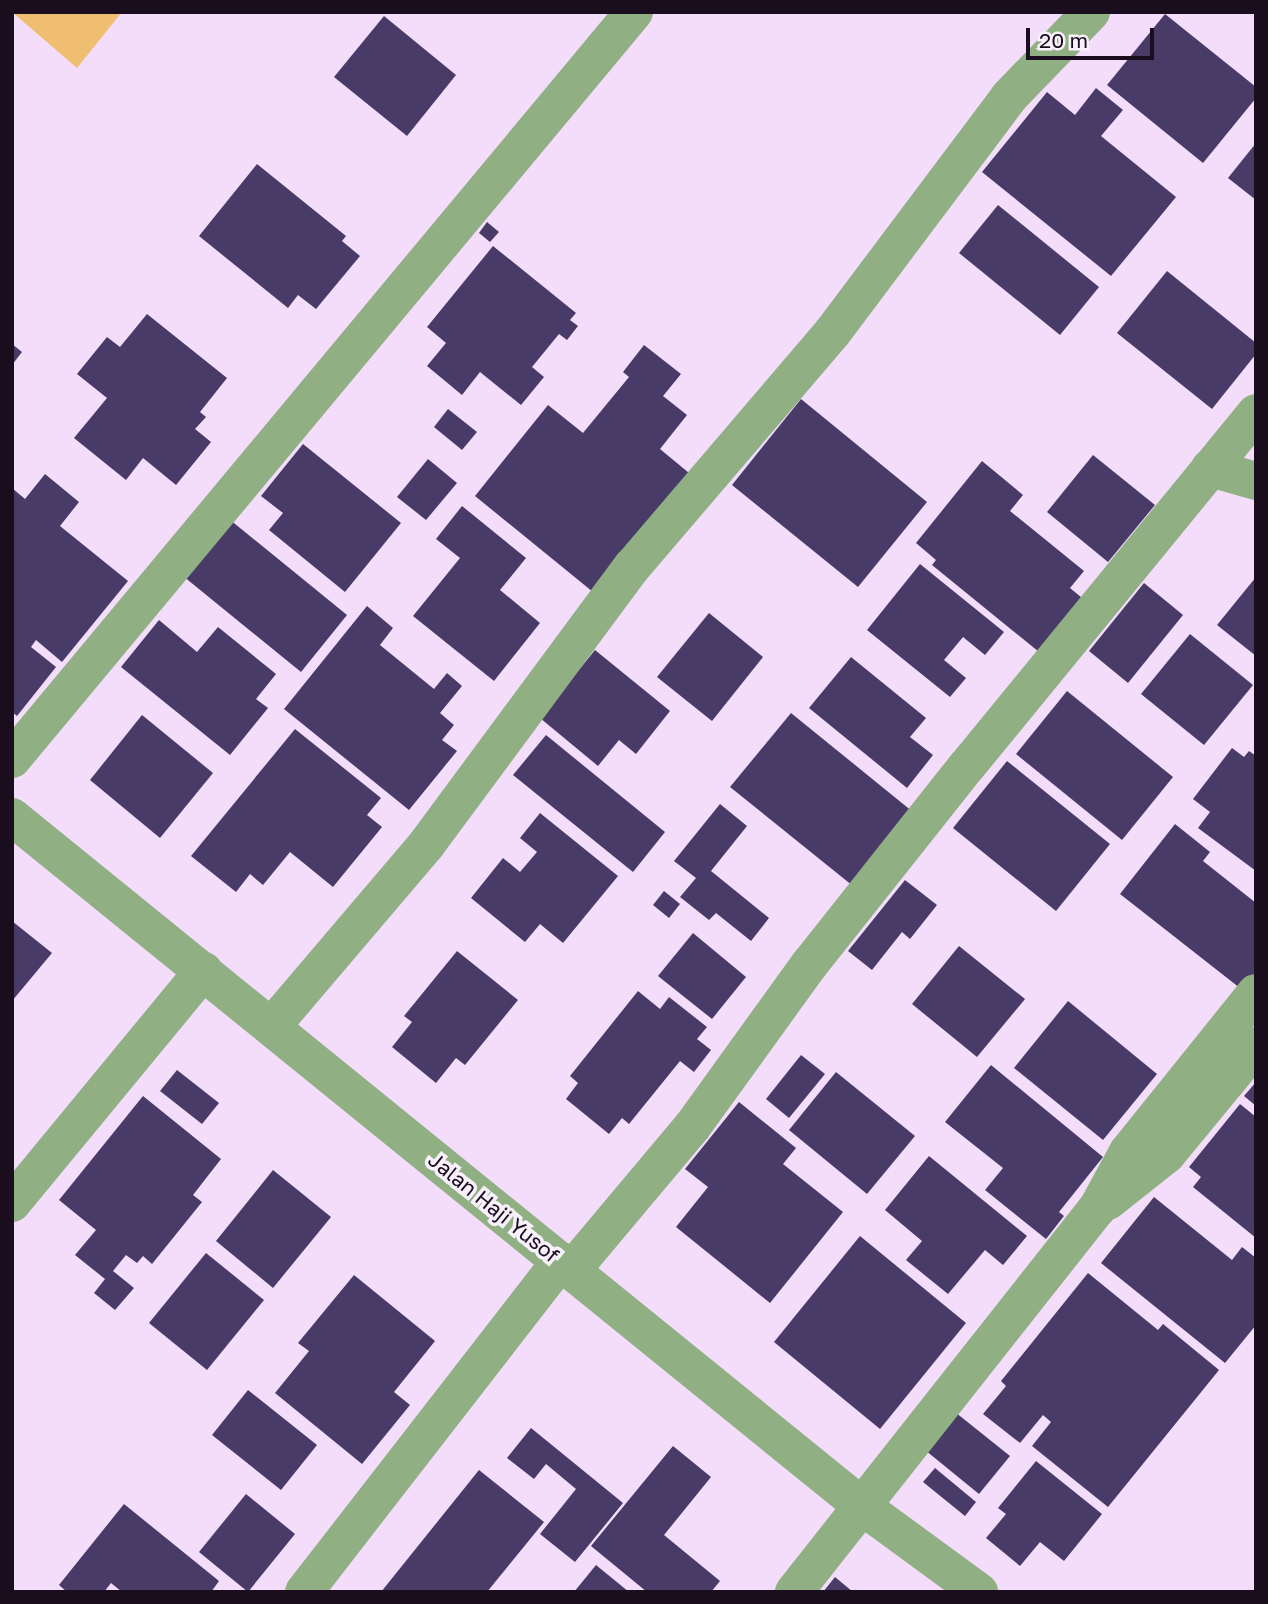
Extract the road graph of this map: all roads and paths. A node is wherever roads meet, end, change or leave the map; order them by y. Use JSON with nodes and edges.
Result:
{"nodes":[{"id":1,"x":634,"y":12,"type":"edge"},
{"id":2,"x":1091,"y":12,"type":"edge"},
{"id":3,"x":1256,"y":413,"type":"edge"},
{"id":4,"x":1210,"y":468,"type":"junction"},
{"id":5,"x":1256,"y":481,"type":"edge"},
{"id":6,"x":12,"y":759,"type":"edge"},
{"id":7,"x":12,"y":817,"type":"edge"},
{"id":8,"x":203,"y":971,"type":"junction"},
{"id":9,"x":1256,"y":993,"type":"edge"},
{"id":10,"x":272,"y":1026,"type":"junction"},
{"id":11,"x":1256,"y":1046,"type":"edge"},
{"id":12,"x":12,"y":1203,"type":"edge"},
{"id":13,"x":1097,"y":1209,"type":"junction"},
{"id":14,"x":566,"y":1266,"type":"junction"},
{"id":15,"x":863,"y":1507,"type":"junction"},
{"id":16,"x":304,"y":1592,"type":"edge"},
{"id":17,"x":794,"y":1592,"type":"edge"},
{"id":18,"x":979,"y":1592,"type":"edge"}],
"edges":[{"from":1,"to":6,"type":"street"},
{"from":2,"to":10,"type":"street"},
{"from":3,"to":4,"type":"street"},
{"from":4,"to":5,"type":"street"},
{"from":4,"to":14,"type":"street"},
{"from":7,"to":8,"type":"street","name":"Jalan Haji Yusof"},
{"from":8,"to":10,"type":"street","name":"Jalan Haji Yusof"},
{"from":8,"to":12,"type":"street"},
{"from":9,"to":13,"type":"street"},
{"from":10,"to":14,"type":"street","name":"Jalan Haji Yusof"},
{"from":11,"to":13,"type":"street"},
{"from":13,"to":15,"type":"street"},
{"from":14,"to":15,"type":"street","name":"Jalan Haji Yusof"},
{"from":14,"to":16,"type":"street"},
{"from":15,"to":17,"type":"street"},
{"from":15,"to":18,"type":"street","name":"Jalan Haji Yusof"}]}
